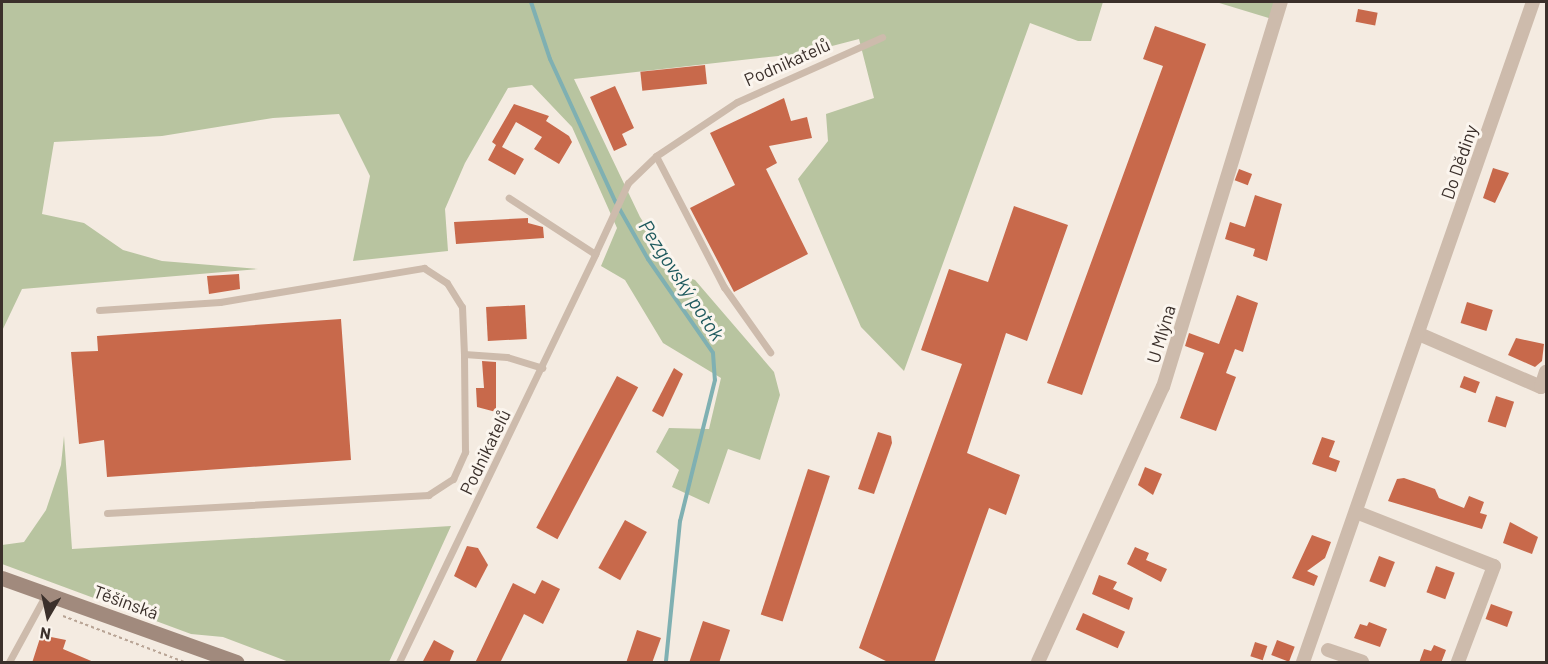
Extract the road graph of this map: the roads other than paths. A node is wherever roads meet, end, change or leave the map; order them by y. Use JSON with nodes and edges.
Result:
{"nodes":[{"id":1,"x":1281,"y":2,"type":"edge"},
{"id":2,"x":1533,"y":2,"type":"edge"},
{"id":3,"x":882,"y":37,"type":"dead end"},
{"id":4,"x":656,"y":156,"type":"junction"},
{"id":5,"x":509,"y":198,"type":"dead end"},
{"id":6,"x":595,"y":254,"type":"junction"},
{"id":7,"x":99,"y":310,"type":"dead end"},
{"id":8,"x":1419,"y":334,"type":"junction"},
{"id":9,"x":770,"y":351,"type":"dead end"},
{"id":10,"x":464,"y":354,"type":"junction"},
{"id":11,"x":542,"y":368,"type":"junction"},
{"id":12,"x":1546,"y":372,"type":"edge"},
{"id":13,"x":1356,"y":512,"type":"junction"},
{"id":14,"x":107,"y":513,"type":"dead end"},
{"id":15,"x":2,"y":579,"type":"edge"},
{"id":16,"x":43,"y":601,"type":"junction"},
{"id":17,"x":1328,"y":650,"type":"dead end"},
{"id":18,"x":9,"y":663,"type":"edge"},
{"id":19,"x":236,"y":663,"type":"edge"},
{"id":20,"x":399,"y":663,"type":"edge"},
{"id":21,"x":1038,"y":663,"type":"edge"},
{"id":22,"x":1303,"y":663,"type":"edge"},
{"id":23,"x":1362,"y":663,"type":"edge"},
{"id":24,"x":1458,"y":663,"type":"edge"}],
"edges":[{"from":1,"to":21,"type":"street","name":"U Mlýna"},
{"from":2,"to":8,"type":"street","name":"Do Dědiny"},
{"from":3,"to":4,"type":"lane","name":"Podnikatelů"},
{"from":4,"to":6,"type":"lane","name":"Podnikatelů"},
{"from":4,"to":9,"type":"lane"},
{"from":5,"to":6,"type":"lane"},
{"from":6,"to":11,"type":"lane","name":"Podnikatelů"},
{"from":7,"to":10,"type":"lane"},
{"from":8,"to":12,"type":"street"},
{"from":8,"to":13,"type":"street","name":"Do Dědiny"},
{"from":10,"to":11,"type":"lane"},
{"from":10,"to":14,"type":"lane"},
{"from":11,"to":20,"type":"lane","name":"Podnikatelů"},
{"from":13,"to":22,"type":"street","name":"Do Dědiny"},
{"from":13,"to":24,"type":"street"},
{"from":15,"to":16,"type":"main road","name":"Těšínská"},
{"from":16,"to":18,"type":"lane"},
{"from":16,"to":19,"type":"main road","name":"Těšínská"},
{"from":17,"to":23,"type":"street"}]}
